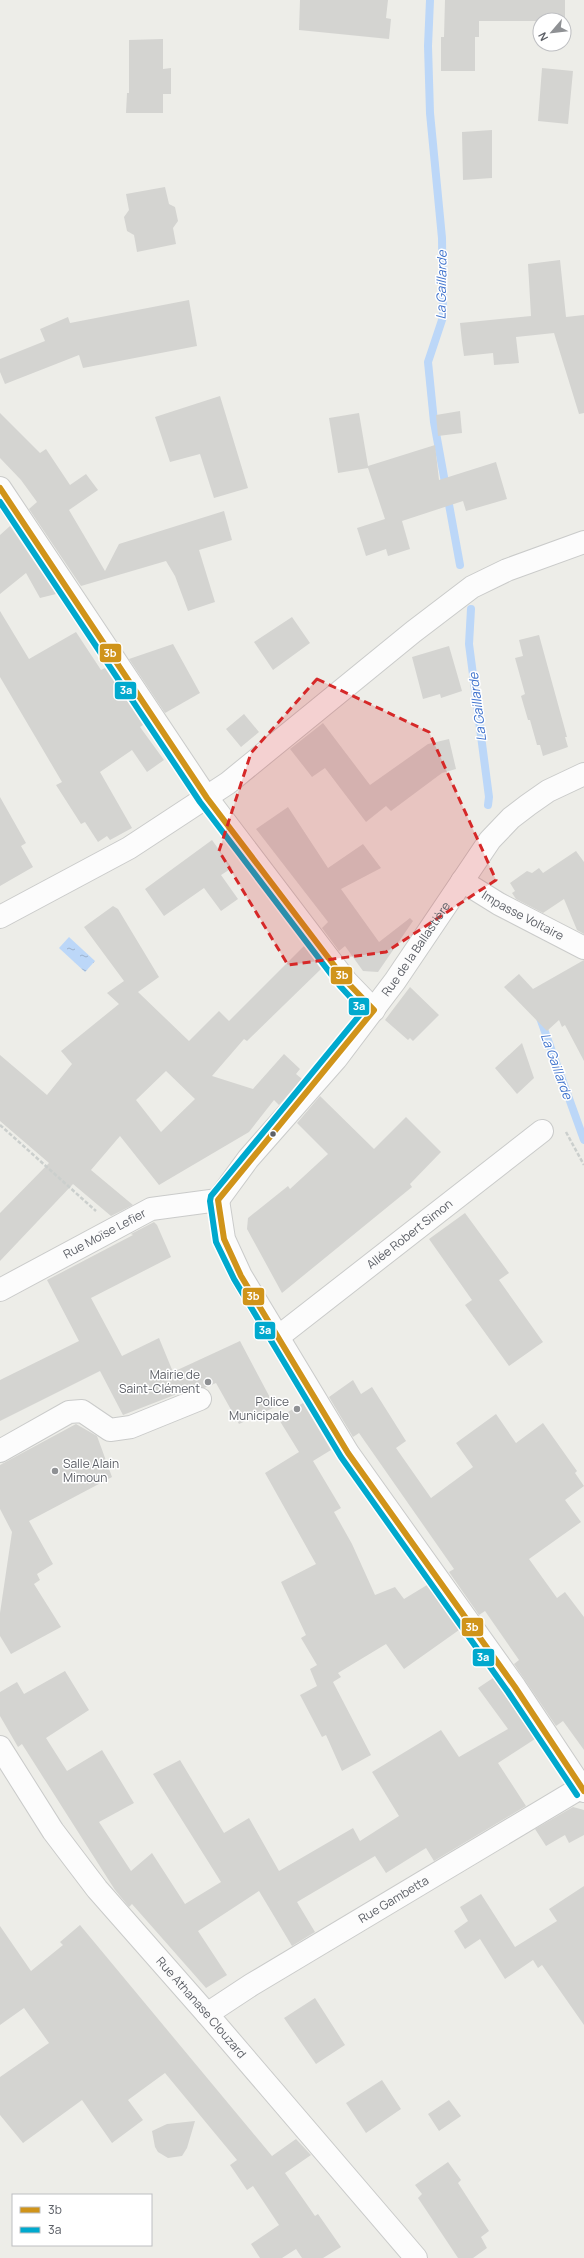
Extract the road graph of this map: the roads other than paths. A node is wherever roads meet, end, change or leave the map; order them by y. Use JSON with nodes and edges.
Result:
{"nodes":[{"id":1,"x":2,"y":496,"type":"edge"},
{"id":2,"x":584,"y":542,"type":"edge"},
{"id":3,"x":584,"y":774,"type":"edge"},
{"id":4,"x":207,"y":798,"type":"junction"},
{"id":5,"x":462,"y":881,"type":"junction"},
{"id":6,"x":0,"y":916,"type":"edge"},
{"id":7,"x":584,"y":948,"type":"edge"},
{"id":8,"x":374,"y":1010,"type":"junction"},
{"id":9,"x":542,"y":1131,"type":"dead end"},
{"id":10,"x":218,"y":1200,"type":"junction"},
{"id":11,"x":0,"y":1290,"type":"edge"},
{"id":12,"x":278,"y":1337,"type":"junction"},
{"id":13,"x":200,"y":1399,"type":"dead end"},
{"id":14,"x":0,"y":1450,"type":"edge"},
{"id":15,"x":0,"y":1747,"type":"edge"},
{"id":16,"x":583,"y":1789,"type":"edge"},
{"id":17,"x":207,"y":2014,"type":"junction"},
{"id":18,"x":416,"y":2258,"type":"edge"}],
"edges":[{"from":1,"to":4,"type":"street"},
{"from":2,"to":4,"type":"street"},
{"from":3,"to":5,"type":"street","name":"Rue de la Ballastière"},
{"from":4,"to":6,"type":"street"},
{"from":4,"to":8,"type":"street"},
{"from":5,"to":7,"type":"street","name":"Impasse Voltaire"},
{"from":5,"to":8,"type":"street","name":"Rue de la Ballastière"},
{"from":8,"to":10,"type":"street","name":"Rue de la Ballastière"},
{"from":9,"to":12,"type":"street","name":"Allée Robert Simon"},
{"from":10,"to":11,"type":"street","name":"Rue Moïse Lefier"},
{"from":10,"to":12,"type":"street"},
{"from":12,"to":16,"type":"street"},
{"from":13,"to":14,"type":"street"},
{"from":15,"to":17,"type":"street","name":"Rue Athanase Clouzard"},
{"from":16,"to":17,"type":"street","name":"Rue Gambetta"},
{"from":17,"to":18,"type":"street","name":"Rue Athanase Clouzard"}]}
